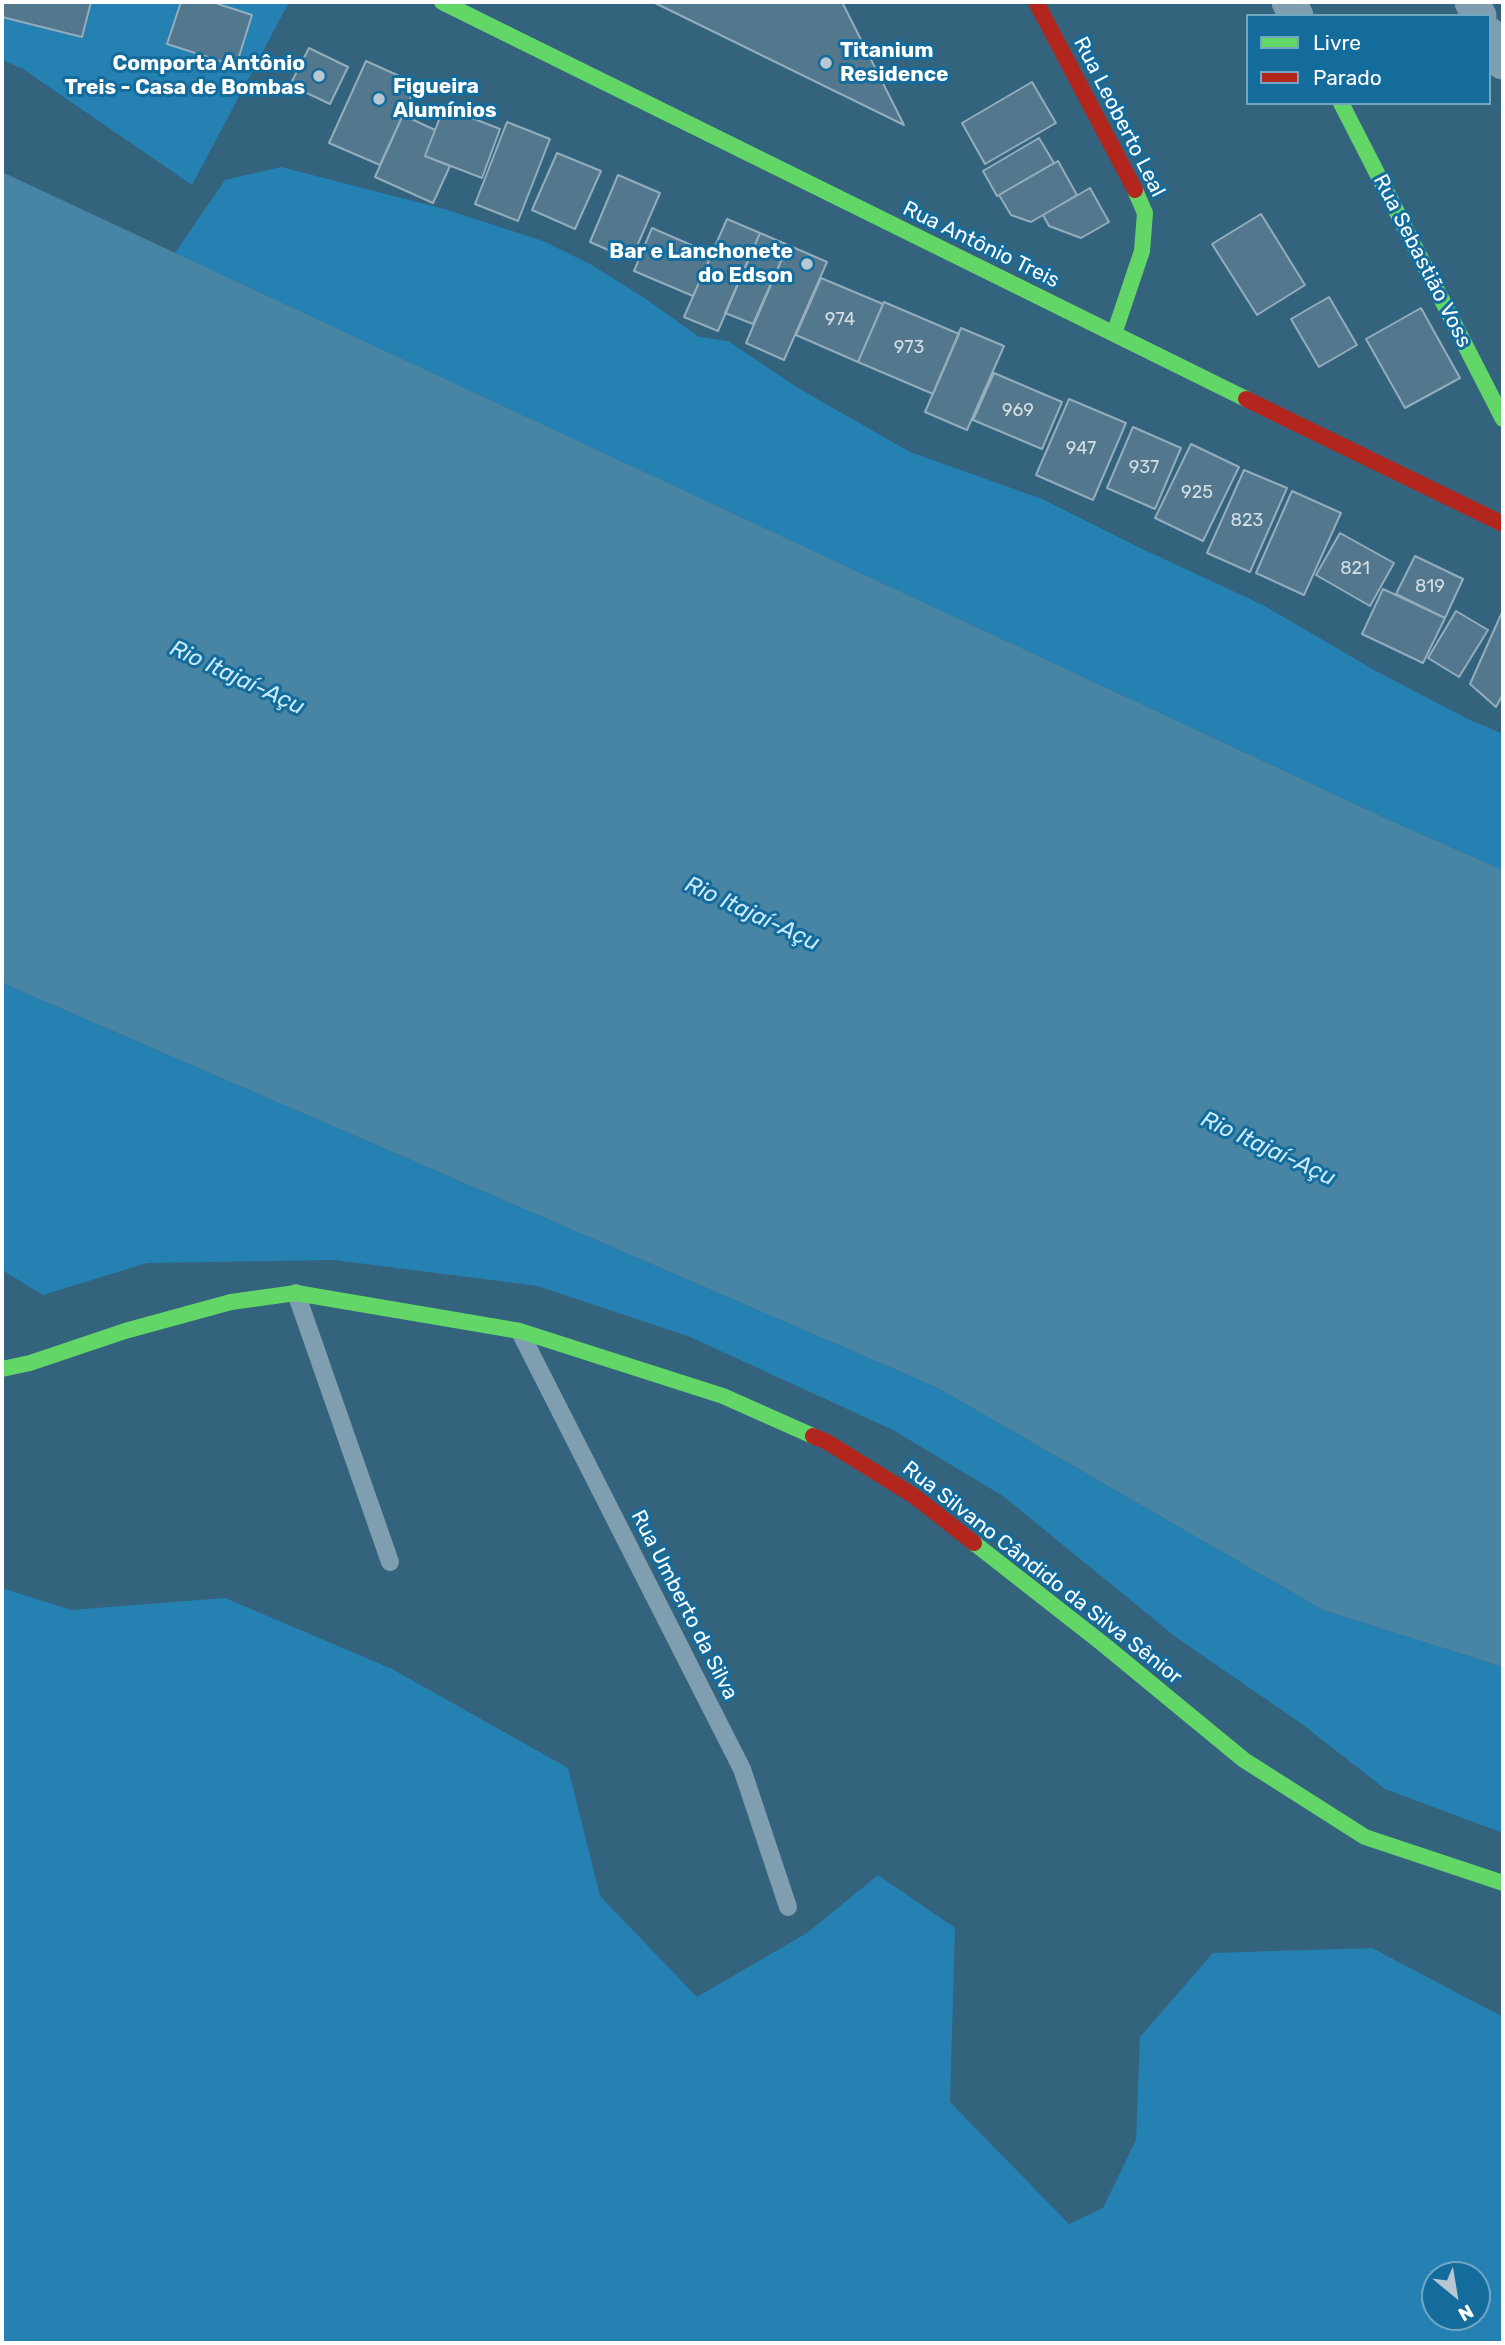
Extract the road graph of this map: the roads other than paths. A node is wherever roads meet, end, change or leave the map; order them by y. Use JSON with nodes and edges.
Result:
{"nodes":[{"id":1,"x":442,"y":2,"type":"edge"},
{"id":2,"x":1036,"y":2,"type":"edge"},
{"id":3,"x":1491,"y":39,"type":"edge"},
{"id":4,"x":1503,"y":62,"type":"edge"},
{"id":5,"x":1342,"y":105,"type":"edge"},
{"id":6,"x":1114,"y":334,"type":"junction"},
{"id":7,"x":1503,"y":419,"type":"edge"},
{"id":8,"x":1503,"y":524,"type":"edge"},
{"id":9,"x":296,"y":1293,"type":"junction"},
{"id":10,"x":520,"y":1331,"type":"junction"},
{"id":11,"x":2,"y":1369,"type":"edge"},
{"id":12,"x":390,"y":1562,"type":"dead end"},
{"id":13,"x":1503,"y":1883,"type":"edge"},
{"id":14,"x":788,"y":1907,"type":"dead end"}],
"edges":[{"from":1,"to":6,"type":"main road","name":"Rua Antônio Treis"},
{"from":2,"to":6,"type":"main road","name":"Rua Leoberto Leal"},
{"from":3,"to":4,"type":"street"},
{"from":5,"to":7,"type":"main road","name":"Rua Sebastião Voss"},
{"from":6,"to":8,"type":"main road","name":"Rua Antônio Treis"},
{"from":9,"to":10,"type":"main road","name":"Rua Silvano Cândido da Silva Sênior"},
{"from":9,"to":11,"type":"main road","name":"Rua Silvano Cândido da Silva Sênior"},
{"from":9,"to":12,"type":"lane"},
{"from":10,"to":13,"type":"main road","name":"Rua Silvano Cândido da Silva Sênior"},
{"from":10,"to":14,"type":"lane","name":"Rua Umberto da Silva"}]}
